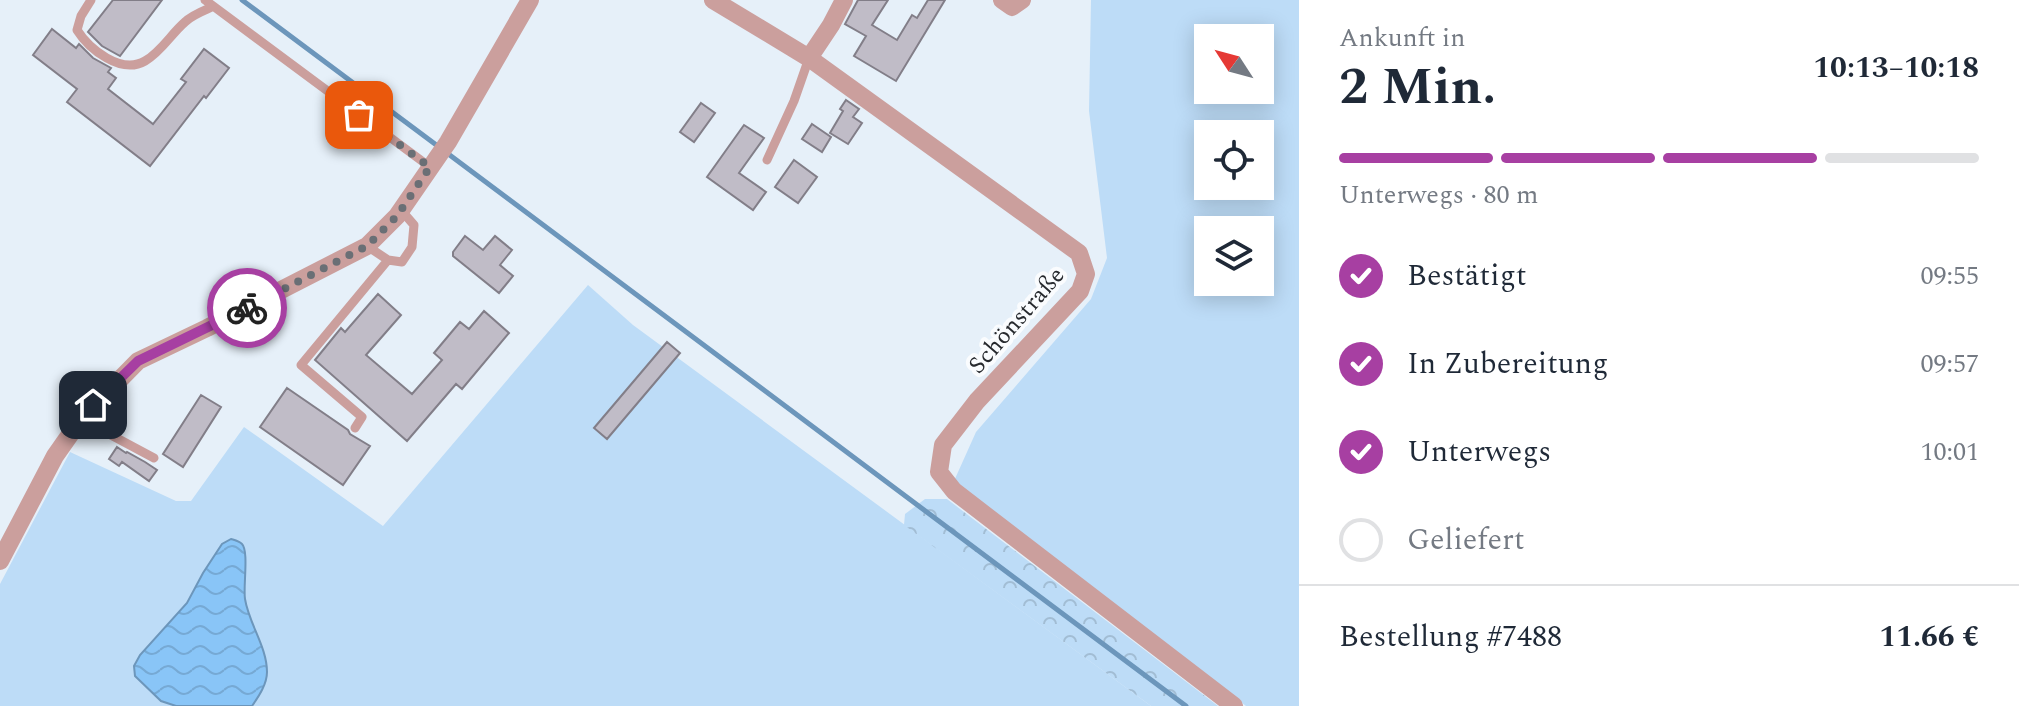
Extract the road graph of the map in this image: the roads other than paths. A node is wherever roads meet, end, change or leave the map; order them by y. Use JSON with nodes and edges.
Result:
{"nodes":[{"id":1,"x":91,"y":0,"type":"edge"},
{"id":2,"x":530,"y":0,"type":"edge"},
{"id":3,"x":713,"y":0,"type":"edge"},
{"id":4,"x":844,"y":0,"type":"edge"},
{"id":5,"x":1002,"y":0,"type":"edge"},
{"id":6,"x":1022,"y":0,"type":"edge"},
{"id":7,"x":208,"y":4,"type":"edge"},
{"id":8,"x":809,"y":58,"type":"junction"},
{"id":9,"x":767,"y":160,"type":"dead end"},
{"id":10,"x":433,"y":162,"type":"junction"},
{"id":11,"x":401,"y":210,"type":"junction"},
{"id":12,"x":367,"y":246,"type":"junction"},
{"id":13,"x":388,"y":260,"type":"junction"},
{"id":14,"x":81,"y":419,"type":"junction"},
{"id":15,"x":355,"y":428,"type":"dead end"},
{"id":16,"x":154,"y":458,"type":"dead end"},
{"id":17,"x":0,"y":561,"type":"edge"},
{"id":18,"x":1234,"y":706,"type":"edge"}],
"edges":[{"from":1,"to":7,"type":"lane"},
{"from":2,"to":10,"type":"street"},
{"from":3,"to":8,"type":"street","name":"Schönstraße"},
{"from":4,"to":8,"type":"street"},
{"from":5,"to":6,"type":"street"},
{"from":7,"to":10,"type":"lane"},
{"from":8,"to":9,"type":"lane"},
{"from":8,"to":18,"type":"street","name":"Schönstraße"},
{"from":10,"to":11,"type":"street"},
{"from":11,"to":12,"type":"street"},
{"from":11,"to":13,"type":"lane"},
{"from":12,"to":13,"type":"lane"},
{"from":12,"to":14,"type":"street"},
{"from":13,"to":15,"type":"lane"},
{"from":14,"to":16,"type":"lane"},
{"from":14,"to":17,"type":"street"}]}
